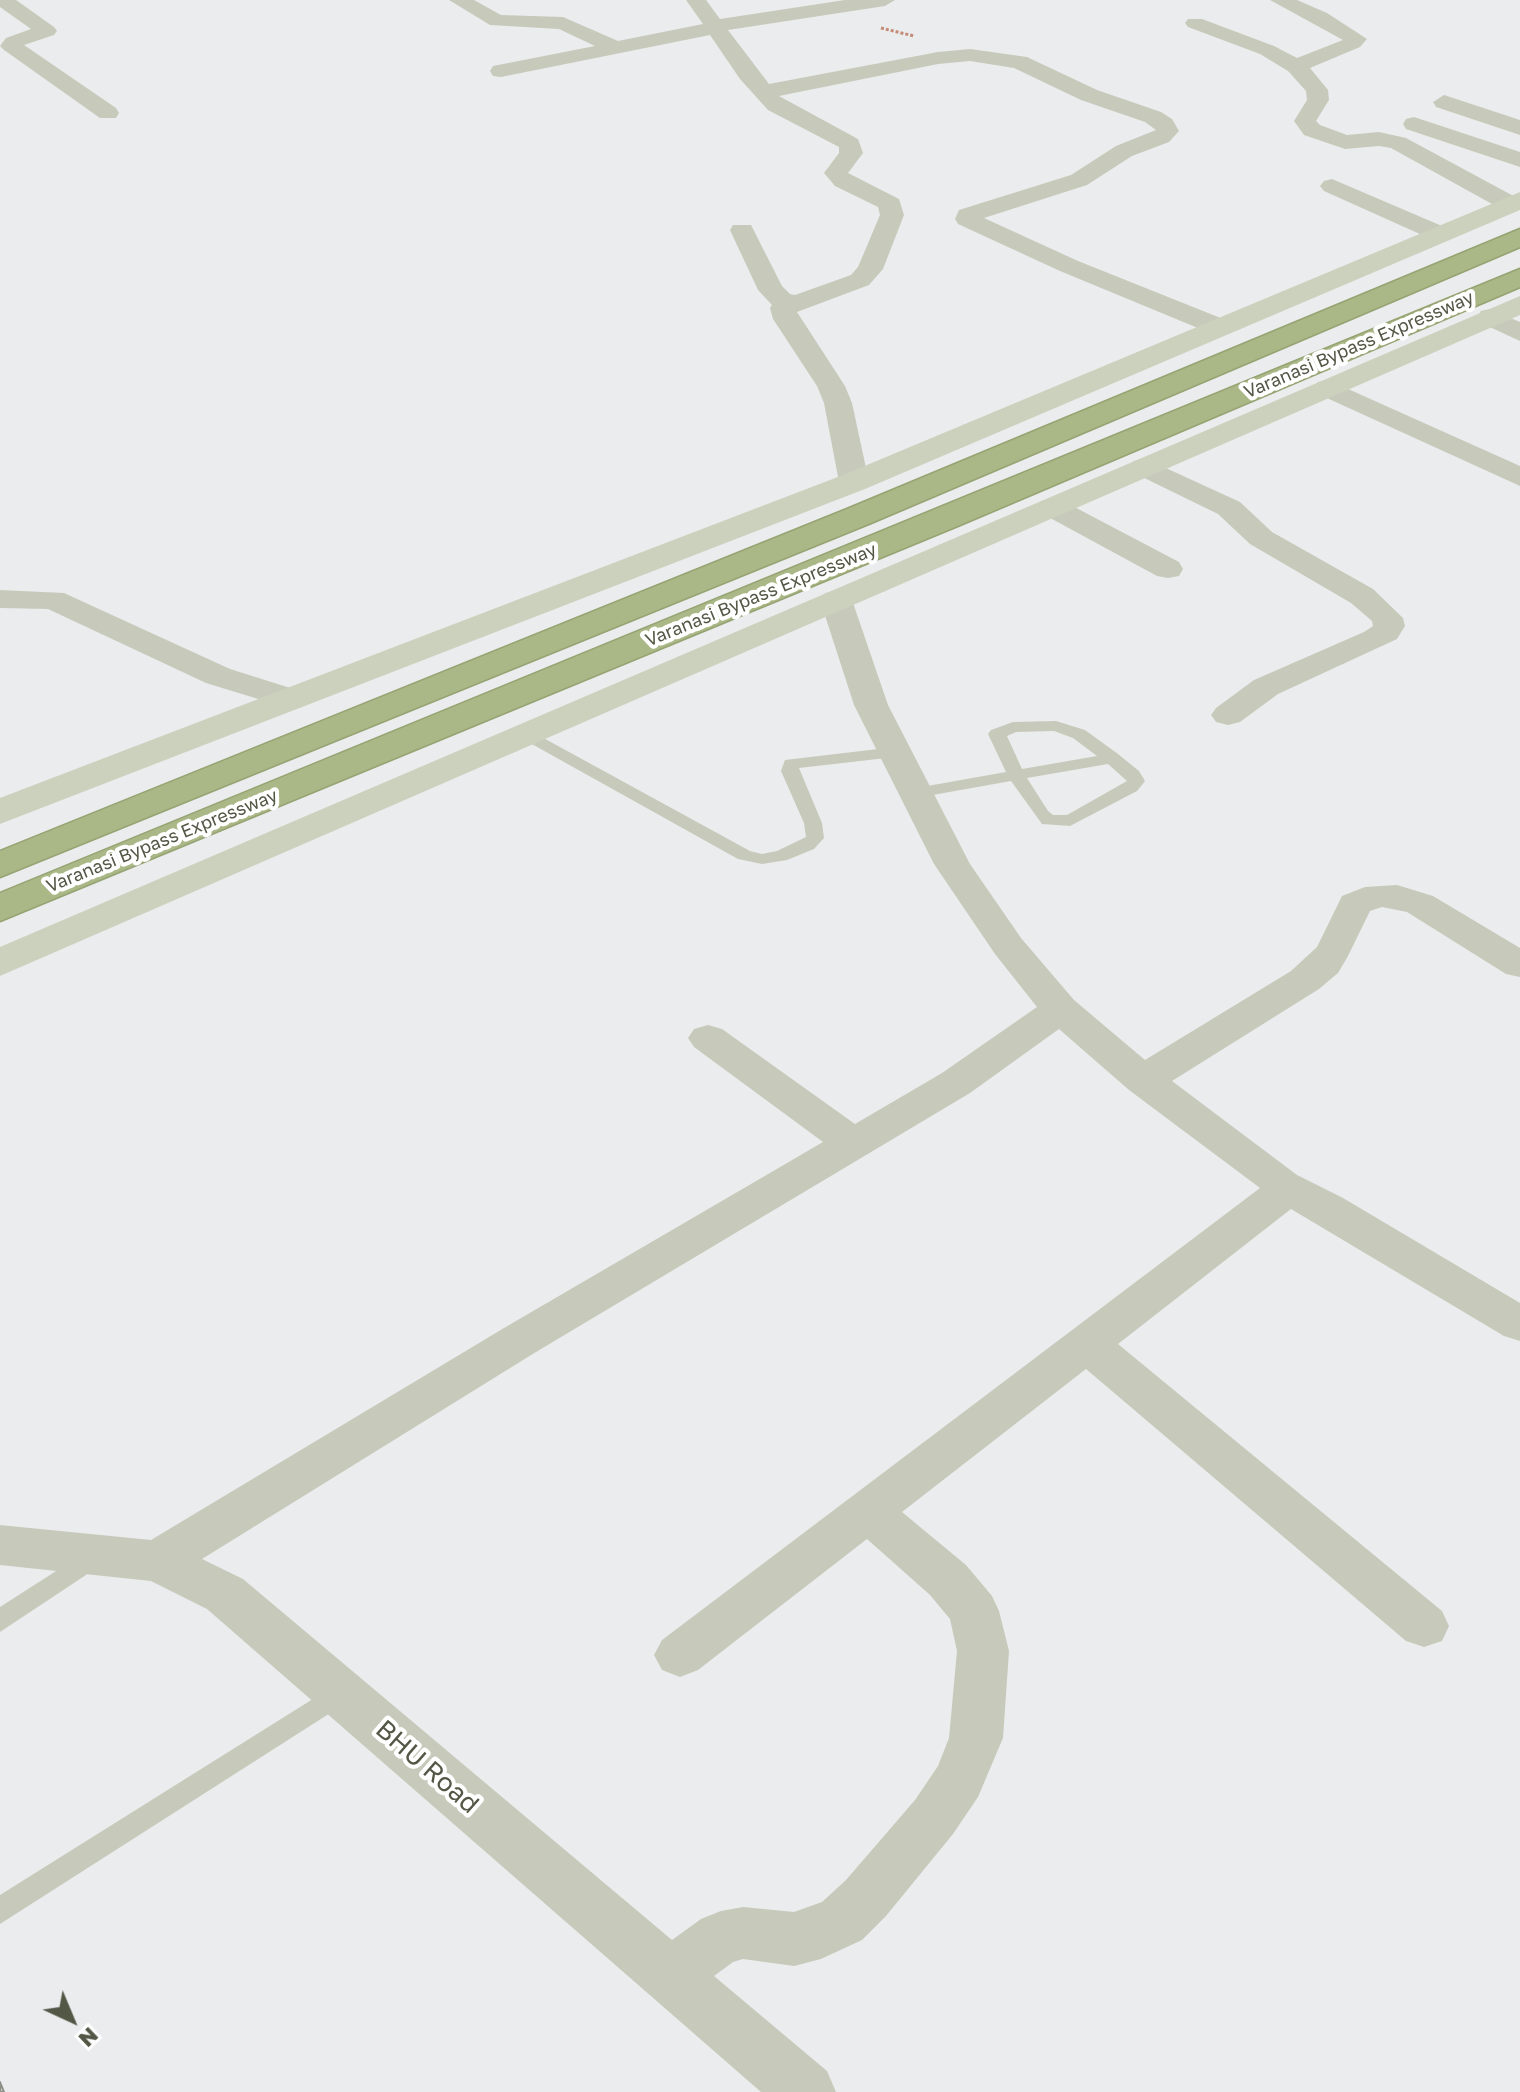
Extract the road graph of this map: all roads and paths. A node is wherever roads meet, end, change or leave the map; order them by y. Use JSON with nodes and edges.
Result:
{"nodes":[{"id":1,"x":3,"y":0,"type":"edge"},
{"id":2,"x":459,"y":0,"type":"edge"},
{"id":3,"x":696,"y":0,"type":"edge"},
{"id":4,"x":885,"y":0,"type":"edge"},
{"id":5,"x":1280,"y":0,"type":"edge"},
{"id":6,"x":1314,"y":9,"type":"edge"},
{"id":7,"x":1195,"y":23,"type":"dead end"},
{"id":8,"x":715,"y":27,"type":"junction"},
{"id":9,"x":614,"y":47,"type":"junction"},
{"id":10,"x":1296,"y":66,"type":"junction"},
{"id":11,"x":501,"y":71,"type":"dead end"},
{"id":12,"x":764,"y":92,"type":"junction"},
{"id":13,"x":1444,"y":102,"type":"dead end"},
{"id":14,"x":108,"y":113,"type":"dead end"},
{"id":15,"x":1414,"y":124,"type":"dead end"},
{"id":16,"x":1520,"y":128,"type":"edge"},
{"id":17,"x":1478,"y":145,"type":"junction"},
{"id":18,"x":1520,"y":160,"type":"edge"},
{"id":19,"x":1332,"y":186,"type":"dead end"},
{"id":20,"x":1515,"y":202,"type":"edge"},
{"id":21,"x":742,"y":230,"type":"dead end"},
{"id":22,"x":1440,"y":234,"type":"junction"},
{"id":23,"x":1520,"y":237,"type":"edge"},
{"id":24,"x":1520,"y":277,"type":"edge"},
{"id":25,"x":792,"y":302,"type":"junction"},
{"id":26,"x":1510,"y":318,"type":"edge"},
{"id":27,"x":1219,"y":327,"type":"junction"},
{"id":28,"x":1328,"y":388,"type":"junction"},
{"id":29,"x":1144,"y":467,"type":"junction"},
{"id":30,"x":1520,"y":477,"type":"edge"},
{"id":31,"x":854,"y":482,"type":"junction"},
{"id":32,"x":1052,"y":507,"type":"junction"},
{"id":33,"x":1168,"y":569,"type":"dead end"},
{"id":34,"x":0,"y":599,"type":"edge"},
{"id":35,"x":836,"y":600,"type":"junction"},
{"id":36,"x":291,"y":699,"type":"junction"},
{"id":37,"x":1228,"y":715,"type":"dead end"},
{"id":38,"x":527,"y":734,"type":"junction"},
{"id":39,"x":895,"y":752,"type":"junction"},
{"id":40,"x":1112,"y":758,"type":"junction"},
{"id":41,"x":1016,"y":775,"type":"junction"},
{"id":42,"x":916,"y":793,"type":"junction"},
{"id":43,"x":0,"y":812,"type":"edge"},
{"id":44,"x":0,"y":865,"type":"edge"},
{"id":45,"x":0,"y":908,"type":"edge"},
{"id":46,"x":0,"y":963,"type":"edge"},
{"id":47,"x":1520,"y":965,"type":"edge"},
{"id":48,"x":1060,"y":1009,"type":"junction"},
{"id":49,"x":708,"y":1038,"type":"dead end"},
{"id":50,"x":1143,"y":1080,"type":"junction"},
{"id":51,"x":852,"y":1143,"type":"junction"},
{"id":52,"x":1282,"y":1186,"type":"junction"},
{"id":53,"x":1520,"y":1324,"type":"edge"},
{"id":54,"x":1087,"y":1344,"type":"junction"},
{"id":55,"x":868,"y":1511,"type":"junction"},
{"id":56,"x":0,"y":1545,"type":"edge"},
{"id":57,"x":99,"y":1553,"type":"junction"},
{"id":58,"x":158,"y":1561,"type":"junction"},
{"id":59,"x":0,"y":1621,"type":"edge"},
{"id":60,"x":1424,"y":1626,"type":"dead end"},
{"id":61,"x":680,"y":1655,"type":"dead end"},
{"id":62,"x":340,"y":1693,"type":"junction"},
{"id":63,"x":0,"y":1911,"type":"edge"},
{"id":64,"x":674,"y":1978,"type":"junction"},
{"id":65,"x":806,"y":2092,"type":"edge"}],
"edges":[{"from":1,"to":14,"type":"street"},
{"from":2,"to":9,"type":"street"},
{"from":3,"to":8,"type":"street"},
{"from":4,"to":8,"type":"street"},
{"from":5,"to":6,"type":"street"},
{"from":6,"to":10,"type":"street"},
{"from":7,"to":10,"type":"street"},
{"from":8,"to":9,"type":"street"},
{"from":8,"to":12,"type":"street"},
{"from":9,"to":11,"type":"street"},
{"from":10,"to":20,"type":"street"},
{"from":12,"to":25,"type":"street"},
{"from":12,"to":27,"type":"street"},
{"from":13,"to":16,"type":"street"},
{"from":15,"to":17,"type":"street"},
{"from":16,"to":17,"type":"street"},
{"from":17,"to":18,"type":"street"},
{"from":19,"to":22,"type":"street"},
{"from":20,"to":22,"type":"street"},
{"from":21,"to":25,"type":"street"},
{"from":22,"to":27,"type":"street"},
{"from":23,"to":44,"type":"highway","name":"Varanasi Bypass Expressway"},
{"from":24,"to":45,"type":"highway","name":"Varanasi Bypass Expressway"},
{"from":25,"to":31,"type":"street"},
{"from":26,"to":28,"type":"street"},
{"from":27,"to":31,"type":"street"},
{"from":28,"to":29,"type":"street"},
{"from":28,"to":30,"type":"street"},
{"from":29,"to":32,"type":"street"},
{"from":29,"to":37,"type":"street"},
{"from":31,"to":36,"type":"street"},
{"from":32,"to":33,"type":"street"},
{"from":32,"to":35,"type":"street"},
{"from":34,"to":36,"type":"street"},
{"from":35,"to":38,"type":"street"},
{"from":35,"to":39,"type":"street"},
{"from":36,"to":43,"type":"street"},
{"from":38,"to":39,"type":"lane"},
{"from":38,"to":46,"type":"street"},
{"from":39,"to":42,"type":"street"},
{"from":40,"to":41,"type":"lane"},
{"from":40,"to":41,"type":"lane"},
{"from":40,"to":41,"type":"lane"},
{"from":41,"to":42,"type":"lane"},
{"from":42,"to":48,"type":"street"},
{"from":47,"to":50,"type":"street"},
{"from":48,"to":50,"type":"street"},
{"from":48,"to":51,"type":"street"},
{"from":49,"to":51,"type":"street"},
{"from":50,"to":52,"type":"street"},
{"from":51,"to":58,"type":"street"},
{"from":52,"to":53,"type":"street"},
{"from":52,"to":54,"type":"street"},
{"from":54,"to":55,"type":"street"},
{"from":54,"to":60,"type":"street"},
{"from":55,"to":61,"type":"street"},
{"from":55,"to":64,"type":"street"},
{"from":56,"to":57,"type":"street","name":"BHU Road"},
{"from":57,"to":58,"type":"street","name":"BHU Road"},
{"from":57,"to":59,"type":"lane"},
{"from":58,"to":62,"type":"street","name":"BHU Road"},
{"from":62,"to":63,"type":"lane"},
{"from":62,"to":64,"type":"street","name":"BHU Road"},
{"from":64,"to":65,"type":"street","name":"BHU Road"}]}
